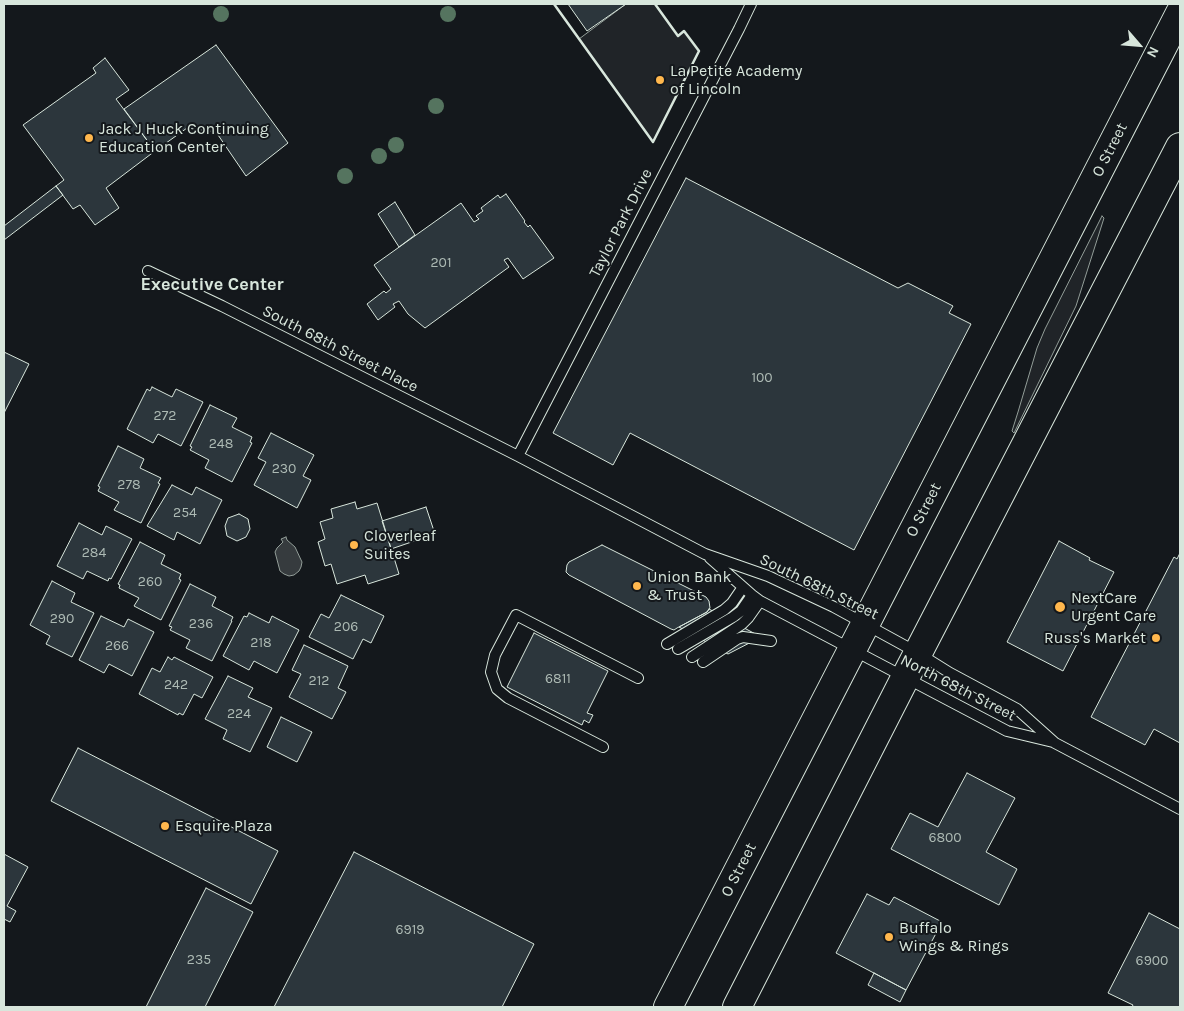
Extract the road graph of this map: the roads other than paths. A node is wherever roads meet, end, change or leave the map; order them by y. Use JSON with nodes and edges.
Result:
{"nodes":[{"id":1,"x":751,"y":4,"type":"edge"},
{"id":2,"x":1180,"y":13,"type":"edge"},
{"id":3,"x":1180,"y":147,"type":"edge"},
{"id":4,"x":148,"y":271,"type":"dead end"},
{"id":5,"x":518,"y":456,"type":"junction"},
{"id":6,"x":705,"y":554,"type":"junction"},
{"id":7,"x":743,"y":587,"type":"junction"},
{"id":8,"x":756,"y":598,"type":"junction"},
{"id":9,"x":865,"y":624,"type":"junction"},
{"id":10,"x":771,"y":641,"type":"dead end"},
{"id":11,"x":667,"y":644,"type":"dead end"},
{"id":12,"x":678,"y":649,"type":"dead end"},
{"id":13,"x":852,"y":650,"type":"junction"},
{"id":14,"x":918,"y":653,"type":"junction"},
{"id":15,"x":692,"y":657,"type":"dead end"},
{"id":16,"x":702,"y":662,"type":"dead end"},
{"id":17,"x":638,"y":678,"type":"dead end"},
{"id":18,"x":905,"y":678,"type":"junction"},
{"id":19,"x":1054,"y":743,"type":"junction"},
{"id":20,"x":603,"y":747,"type":"dead end"},
{"id":21,"x":1180,"y":809,"type":"edge"},
{"id":22,"x":668,"y":1007,"type":"edge"},
{"id":23,"x":737,"y":1007,"type":"edge"}],
"edges":[{"from":1,"to":5,"type":"lane","name":"Taylor Park Drive"},
{"from":2,"to":9,"type":"main road","name":"O Street"},
{"from":3,"to":14,"type":"main road"},
{"from":4,"to":5,"type":"lane","name":"South 68th Street Place"},
{"from":5,"to":6,"type":"lane","name":"South 68th Street"},
{"from":6,"to":7,"type":"lane","name":"South 68th Street"},
{"from":6,"to":9,"type":"lane","name":"South 68th Street"},
{"from":7,"to":8,"type":"lane","name":"South 68th Street"},
{"from":7,"to":11,"type":"lane"},
{"from":8,"to":12,"type":"lane"},
{"from":8,"to":13,"type":"lane","name":"South 68th Street"},
{"from":8,"to":15,"type":"lane"},
{"from":9,"to":13,"type":"main road","name":"O Street"},
{"from":9,"to":14,"type":"lane","name":"South 68th Street"},
{"from":10,"to":16,"type":"lane"},
{"from":13,"to":18,"type":"lane","name":"North 68th Street"},
{"from":13,"to":22,"type":"main road","name":"O Street"},
{"from":14,"to":18,"type":"main road"},
{"from":14,"to":19,"type":"lane","name":"North 68th Street"},
{"from":17,"to":20,"type":"lane"},
{"from":18,"to":19,"type":"lane","name":"North 68th Street"},
{"from":18,"to":23,"type":"main road"},
{"from":19,"to":21,"type":"lane","name":"North 68th Street"}]}
